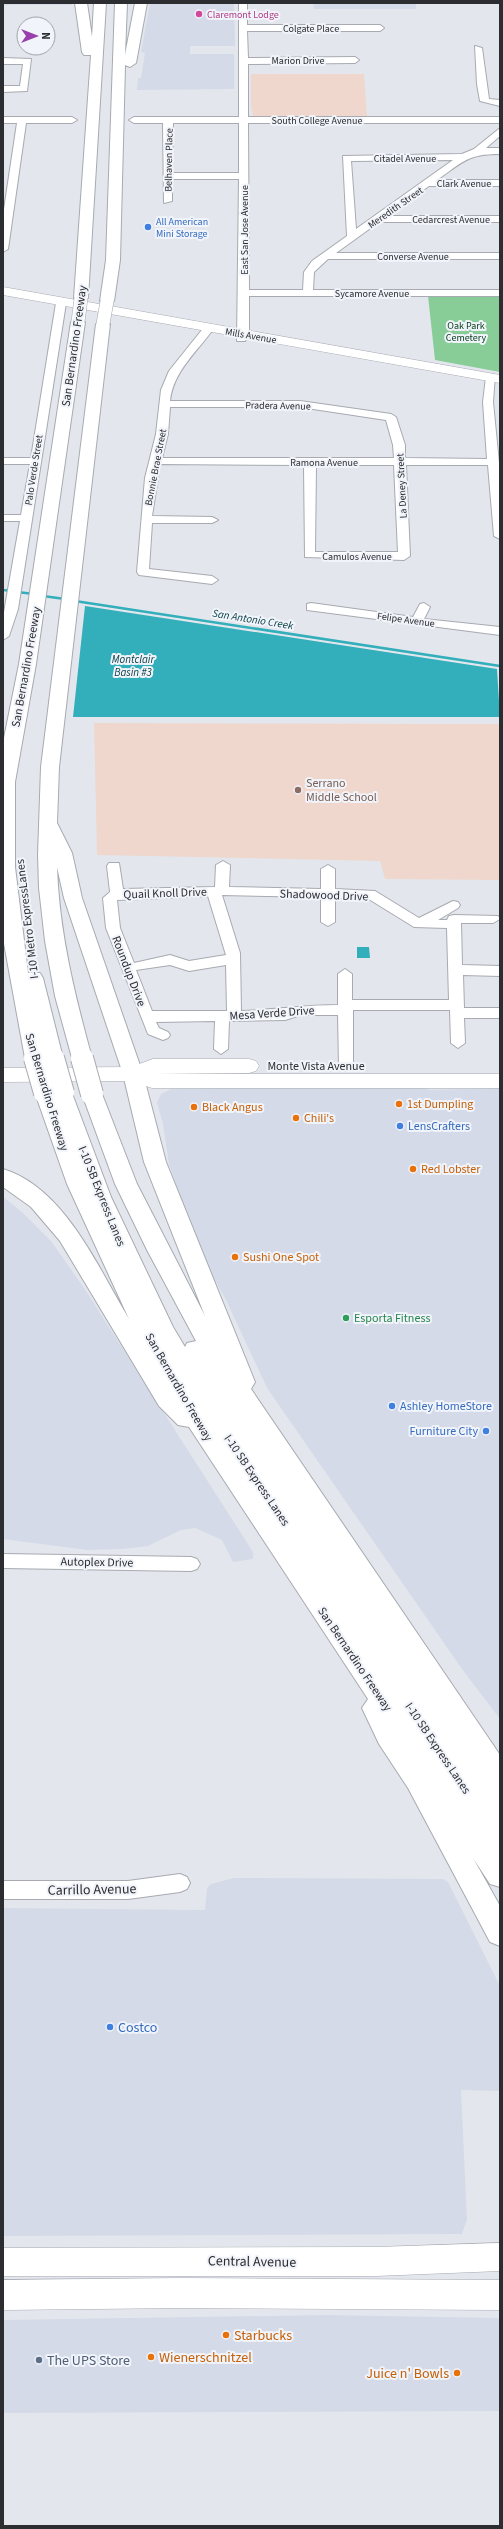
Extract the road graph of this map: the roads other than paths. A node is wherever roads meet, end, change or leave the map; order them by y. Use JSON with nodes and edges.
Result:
{"nodes":[{"id":1,"x":81,"y":3,"type":"edge"},
{"id":2,"x":100,"y":3,"type":"edge"},
{"id":3,"x":117,"y":3,"type":"edge"},
{"id":4,"x":121,"y":3,"type":"edge"},
{"id":5,"x":141,"y":3,"type":"edge"},
{"id":6,"x":243,"y":3,"type":"edge"},
{"id":7,"x":242,"y":28,"type":"junction"},
{"id":8,"x":380,"y":28,"type":"dead end"},
{"id":9,"x":478,"y":48,"type":"dead end"},
{"id":10,"x":355,"y":60,"type":"dead end"},
{"id":11,"x":3,"y":61,"type":"edge"},
{"id":12,"x":242,"y":61,"type":"junction"},
{"id":13,"x":120,"y":62,"type":"junction"},
{"id":14,"x":119,"y":83,"type":"junction"},
{"id":15,"x":3,"y":89,"type":"edge"},
{"id":16,"x":500,"y":103,"type":"edge"},
{"id":17,"x":95,"y":105,"type":"junction"},
{"id":18,"x":3,"y":120,"type":"edge"},
{"id":19,"x":22,"y":120,"type":"junction"},
{"id":20,"x":72,"y":120,"type":"dead end"},
{"id":21,"x":134,"y":120,"type":"dead end"},
{"id":22,"x":168,"y":120,"type":"junction"},
{"id":23,"x":244,"y":120,"type":"junction"},
{"id":24,"x":500,"y":120,"type":"edge"},
{"id":25,"x":500,"y":131,"type":"edge"},
{"id":26,"x":477,"y":151,"type":"junction"},
{"id":27,"x":500,"y":151,"type":"edge"},
{"id":28,"x":463,"y":157,"type":"junction"},
{"id":29,"x":167,"y":176,"type":"junction"},
{"id":30,"x":244,"y":176,"type":"junction"},
{"id":31,"x":428,"y":183,"type":"junction"},
{"id":32,"x":500,"y":183,"type":"edge"},
{"id":33,"x":167,"y":201,"type":"dead end"},
{"id":34,"x":378,"y":219,"type":"junction"},
{"id":35,"x":500,"y":219,"type":"edge"},
{"id":36,"x":352,"y":238,"type":"junction"},
{"id":37,"x":3,"y":249,"type":"edge"},
{"id":38,"x":326,"y":256,"type":"junction"},
{"id":39,"x":500,"y":256,"type":"edge"},
{"id":40,"x":3,"y":291,"type":"edge"},
{"id":41,"x":244,"y":293,"type":"junction"},
{"id":42,"x":308,"y":293,"type":"junction"},
{"id":43,"x":500,"y":293,"type":"edge"},
{"id":44,"x":3,"y":297,"type":"edge"},
{"id":45,"x":61,"y":305,"type":"junction"},
{"id":46,"x":207,"y":330,"type":"junction"},
{"id":47,"x":243,"y":336,"type":"junction"},
{"id":48,"x":495,"y":381,"type":"edge"},
{"id":49,"x":164,"y":404,"type":"junction"},
{"id":50,"x":391,"y":417,"type":"joint"},
{"id":51,"x":3,"y":461,"type":"edge"},
{"id":52,"x":34,"y":461,"type":"junction"},
{"id":53,"x":400,"y":461,"type":"junction"},
{"id":54,"x":156,"y":462,"type":"junction"},
{"id":55,"x":310,"y":462,"type":"junction"},
{"id":56,"x":493,"y":462,"type":"junction"},
{"id":57,"x":498,"y":491,"type":"edge"},
{"id":58,"x":3,"y":518,"type":"edge"},
{"id":59,"x":26,"y":518,"type":"junction"},
{"id":60,"x":146,"y":519,"type":"junction"},
{"id":61,"x":212,"y":520,"type":"dead end"},
{"id":62,"x":500,"y":536,"type":"edge"},
{"id":63,"x":404,"y":556,"type":"joint"},
{"id":64,"x":212,"y":580,"type":"dead end"},
{"id":65,"x":311,"y":606,"type":"dead end"},
{"id":66,"x":424,"y":607,"type":"dead end"},
{"id":67,"x":418,"y":621,"type":"junction"},
{"id":68,"x":500,"y":631,"type":"edge"},
{"id":69,"x":3,"y":636,"type":"edge"},
{"id":70,"x":31,"y":645,"type":"junction"},
{"id":71,"x":3,"y":709,"type":"edge"},
{"id":72,"x":49,"y":823,"type":"junction"},
{"id":73,"x":223,"y":865,"type":"dead end"},
{"id":74,"x":114,"y":866,"type":"dead end"},
{"id":75,"x":328,"y":870,"type":"dead end"},
{"id":76,"x":218,"y":891,"type":"junction"},
{"id":77,"x":328,"y":894,"type":"junction"},
{"id":78,"x":113,"y":896,"type":"junction"},
{"id":79,"x":453,"y":910,"type":"junction"},
{"id":80,"x":493,"y":919,"type":"dead end"},
{"id":81,"x":328,"y":922,"type":"dead end"},
{"id":82,"x":232,"y":959,"type":"junction"},
{"id":83,"x":500,"y":961,"type":"edge"},
{"id":84,"x":139,"y":966,"type":"dead end"},
{"id":85,"x":457,"y":966,"type":"junction"},
{"id":86,"x":500,"y":971,"type":"edge"},
{"id":87,"x":345,"y":974,"type":"dead end"},
{"id":88,"x":346,"y":1007,"type":"junction"},
{"id":89,"x":456,"y":1009,"type":"junction"},
{"id":90,"x":499,"y":1013,"type":"dead end"},
{"id":91,"x":146,"y":1014,"type":"junction"},
{"id":92,"x":198,"y":1016,"type":"joint"},
{"id":93,"x":228,"y":1016,"type":"junction"},
{"id":94,"x":163,"y":1035,"type":"dead end"},
{"id":95,"x":458,"y":1043,"type":"dead end"},
{"id":96,"x":222,"y":1049,"type":"dead end"},
{"id":97,"x":346,"y":1066,"type":"junction"},
{"id":98,"x":500,"y":1066,"type":"edge"},
{"id":99,"x":133,"y":1074,"type":"junction"},
{"id":100,"x":3,"y":1075,"type":"edge"},
{"id":101,"x":500,"y":1081,"type":"edge"},
{"id":102,"x":54,"y":1093,"type":"junction"},
{"id":103,"x":3,"y":1177,"type":"edge"},
{"id":104,"x":158,"y":1250,"type":"junction"},
{"id":105,"x":260,"y":1423,"type":"junction"},
{"id":106,"x":209,"y":1440,"type":"junction"},
{"id":107,"x":3,"y":1561,"type":"edge"},
{"id":108,"x":191,"y":1564,"type":"dead end"},
{"id":109,"x":342,"y":1639,"type":"junction"},
{"id":110,"x":422,"y":1660,"type":"junction"},
{"id":111,"x":500,"y":1754,"type":"edge"},
{"id":112,"x":500,"y":1777,"type":"edge"},
{"id":113,"x":500,"y":1810,"type":"edge"},
{"id":114,"x":500,"y":1840,"type":"edge"},
{"id":115,"x":500,"y":1875,"type":"edge"},
{"id":116,"x":180,"y":1883,"type":"dead end"},
{"id":117,"x":3,"y":1890,"type":"edge"},
{"id":118,"x":500,"y":1933,"type":"edge"},
{"id":119,"x":500,"y":2258,"type":"edge"},
{"id":120,"x":3,"y":2262,"type":"edge"},
{"id":121,"x":3,"y":2295,"type":"edge"},
{"id":122,"x":500,"y":2295,"type":"edge"}],
"edges":[{"from":1,"to":17,"type":"highway"},
{"from":2,"to":17,"type":"highway","name":"San Bernardino Freeway"},
{"from":3,"to":13,"type":"highway"},
{"from":4,"to":13,"type":"highway"},
{"from":5,"to":14,"type":"highway"},
{"from":6,"to":7,"type":"street","name":"East San Jose Avenue"},
{"from":7,"to":8,"type":"street","name":"Colgate Place"},
{"from":7,"to":12,"type":"street","name":"East San Jose Avenue"},
{"from":9,"to":16,"type":"street"},
{"from":10,"to":12,"type":"street","name":"Marion Drive"},
{"from":11,"to":15,"type":"street"},
{"from":12,"to":23,"type":"street","name":"East San Jose Avenue"},
{"from":13,"to":14,"type":"highway"},
{"from":14,"to":72,"type":"highway","bridge":true},
{"from":17,"to":70,"type":"highway","name":"San Bernardino Freeway","bridge":true},
{"from":18,"to":19,"type":"street"},
{"from":19,"to":20,"type":"street"},
{"from":19,"to":37,"type":"street"},
{"from":21,"to":22,"type":"street","name":"South College Avenue"},
{"from":22,"to":23,"type":"street","name":"South College Avenue"},
{"from":22,"to":29,"type":"street","name":"Belhaven Place"},
{"from":23,"to":24,"type":"street","name":"South College Avenue"},
{"from":23,"to":30,"type":"street","name":"East San Jose Avenue"},
{"from":25,"to":26,"type":"street","name":"Meredith Street"},
{"from":26,"to":27,"type":"street"},
{"from":26,"to":28,"type":"street","name":"Meredith Street"},
{"from":28,"to":31,"type":"street","name":"Meredith Street"},
{"from":28,"to":36,"type":"street","name":"Citadel Avenue"},
{"from":29,"to":30,"type":"street"},
{"from":29,"to":33,"type":"street","name":"Belhaven Place"},
{"from":30,"to":41,"type":"street","name":"East San Jose Avenue"},
{"from":31,"to":32,"type":"street","name":"Clark Avenue"},
{"from":31,"to":34,"type":"street","name":"Meredith Street"},
{"from":34,"to":35,"type":"street","name":"Cedarcrest Avenue"},
{"from":34,"to":36,"type":"street","name":"Meredith Street"},
{"from":36,"to":38,"type":"street","name":"Meredith Street"},
{"from":38,"to":39,"type":"street","name":"Converse Avenue"},
{"from":38,"to":42,"type":"street","name":"Meredith Street"},
{"from":40,"to":45,"type":"main road","name":"Mills Avenue"},
{"from":41,"to":42,"type":"street","name":"Sycamore Avenue"},
{"from":41,"to":47,"type":"street","name":"East San Jose Avenue"},
{"from":42,"to":43,"type":"street","name":"Sycamore Avenue"},
{"from":44,"to":45,"type":"main road","name":"Mills Avenue"},
{"from":45,"to":46,"type":"main road","name":"Mills Avenue"},
{"from":45,"to":52,"type":"street","name":"Palo Verde Street"},
{"from":46,"to":47,"type":"main road","name":"Mills Avenue"},
{"from":46,"to":49,"type":"street","name":"Bonnie Brae Street"},
{"from":47,"to":48,"type":"main road","name":"Mills Avenue"},
{"from":48,"to":56,"type":"street"},
{"from":49,"to":50,"type":"street","name":"Pradera Avenue"},
{"from":49,"to":54,"type":"street","name":"Bonnie Brae Street"},
{"from":50,"to":53,"type":"street","name":"La Deney Street"},
{"from":51,"to":52,"type":"street"},
{"from":52,"to":59,"type":"street","name":"Palo Verde Street"},
{"from":53,"to":55,"type":"street","name":"Ramona Avenue"},
{"from":53,"to":56,"type":"street","name":"Ramona Avenue"},
{"from":53,"to":63,"type":"street","name":"La Deney Street"},
{"from":54,"to":55,"type":"street","name":"Ramona Avenue"},
{"from":54,"to":60,"type":"street","name":"Bonnie Brae Street"},
{"from":55,"to":63,"type":"street","name":"Camulos Avenue"},
{"from":56,"to":57,"type":"street"},
{"from":57,"to":62,"type":"street"},
{"from":58,"to":59,"type":"street"},
{"from":59,"to":69,"type":"street","name":"Palo Verde Street"},
{"from":60,"to":61,"type":"street"},
{"from":60,"to":64,"type":"street","name":"Bonnie Brae Street"},
{"from":65,"to":67,"type":"street","name":"Felipe Avenue"},
{"from":66,"to":67,"type":"street"},
{"from":67,"to":68,"type":"street","name":"Felipe Avenue"},
{"from":70,"to":71,"type":"highway"},
{"from":70,"to":102,"type":"highway","name":"San Bernardino Freeway","bridge":true},
{"from":72,"to":99,"type":"highway"},
{"from":72,"to":104,"type":"highway","bridge":true},
{"from":73,"to":76,"type":"street"},
{"from":74,"to":78,"type":"street","name":"Quail Knoll Drive"},
{"from":75,"to":77,"type":"street"},
{"from":76,"to":77,"type":"street","name":"Shadowood Drive"},
{"from":76,"to":78,"type":"street","name":"Quail Knoll Drive"},
{"from":76,"to":82,"type":"street"},
{"from":77,"to":79,"type":"street","name":"Shadowood Drive"},
{"from":77,"to":81,"type":"street"},
{"from":78,"to":91,"type":"street","name":"Roundup Drive"},
{"from":79,"to":80,"type":"street"},
{"from":79,"to":85,"type":"street"},
{"from":82,"to":84,"type":"street"},
{"from":82,"to":93,"type":"street"},
{"from":83,"to":85,"type":"street"},
{"from":85,"to":86,"type":"street"},
{"from":85,"to":89,"type":"street"},
{"from":87,"to":88,"type":"street"},
{"from":88,"to":89,"type":"street","name":"Mesa Verde Drive"},
{"from":88,"to":93,"type":"street","name":"Mesa Verde Drive"},
{"from":88,"to":97,"type":"street"},
{"from":89,"to":90,"type":"street","name":"Mesa Verde Drive"},
{"from":89,"to":95,"type":"street"},
{"from":91,"to":92,"type":"street","name":"Roundup Drive"},
{"from":91,"to":94,"type":"street"},
{"from":92,"to":93,"type":"street","name":"Mesa Verde Drive"},
{"from":93,"to":96,"type":"street"},
{"from":97,"to":98,"type":"main road","name":"Monte Vista Avenue"},
{"from":97,"to":99,"type":"main road","name":"Monte Vista Avenue"},
{"from":99,"to":100,"type":"main road","name":"Monte Vista Avenue"},
{"from":99,"to":101,"type":"main road","name":"Monte Vista Avenue"},
{"from":99,"to":105,"type":"highway"},
{"from":102,"to":106,"type":"highway","name":"San Bernardino Freeway"},
{"from":102,"to":114,"type":"highway","name":"I-10 SB Express Lanes"},
{"from":103,"to":106,"type":"highway"},
{"from":104,"to":105,"type":"highway"},
{"from":104,"to":113,"type":"highway","name":"I-10 SB Express Lanes"},
{"from":105,"to":110,"type":"highway"},
{"from":106,"to":109,"type":"highway","name":"San Bernardino Freeway"},
{"from":107,"to":108,"type":"street","name":"Autoplex Drive"},
{"from":109,"to":115,"type":"highway","name":"San Bernardino Freeway"},
{"from":109,"to":118,"type":"highway"},
{"from":110,"to":111,"type":"highway"},
{"from":110,"to":112,"type":"highway"},
{"from":116,"to":117,"type":"street","name":"Carrillo Avenue"},
{"from":119,"to":120,"type":"main road","name":"Central Avenue"},
{"from":121,"to":122,"type":"main road"}]}
